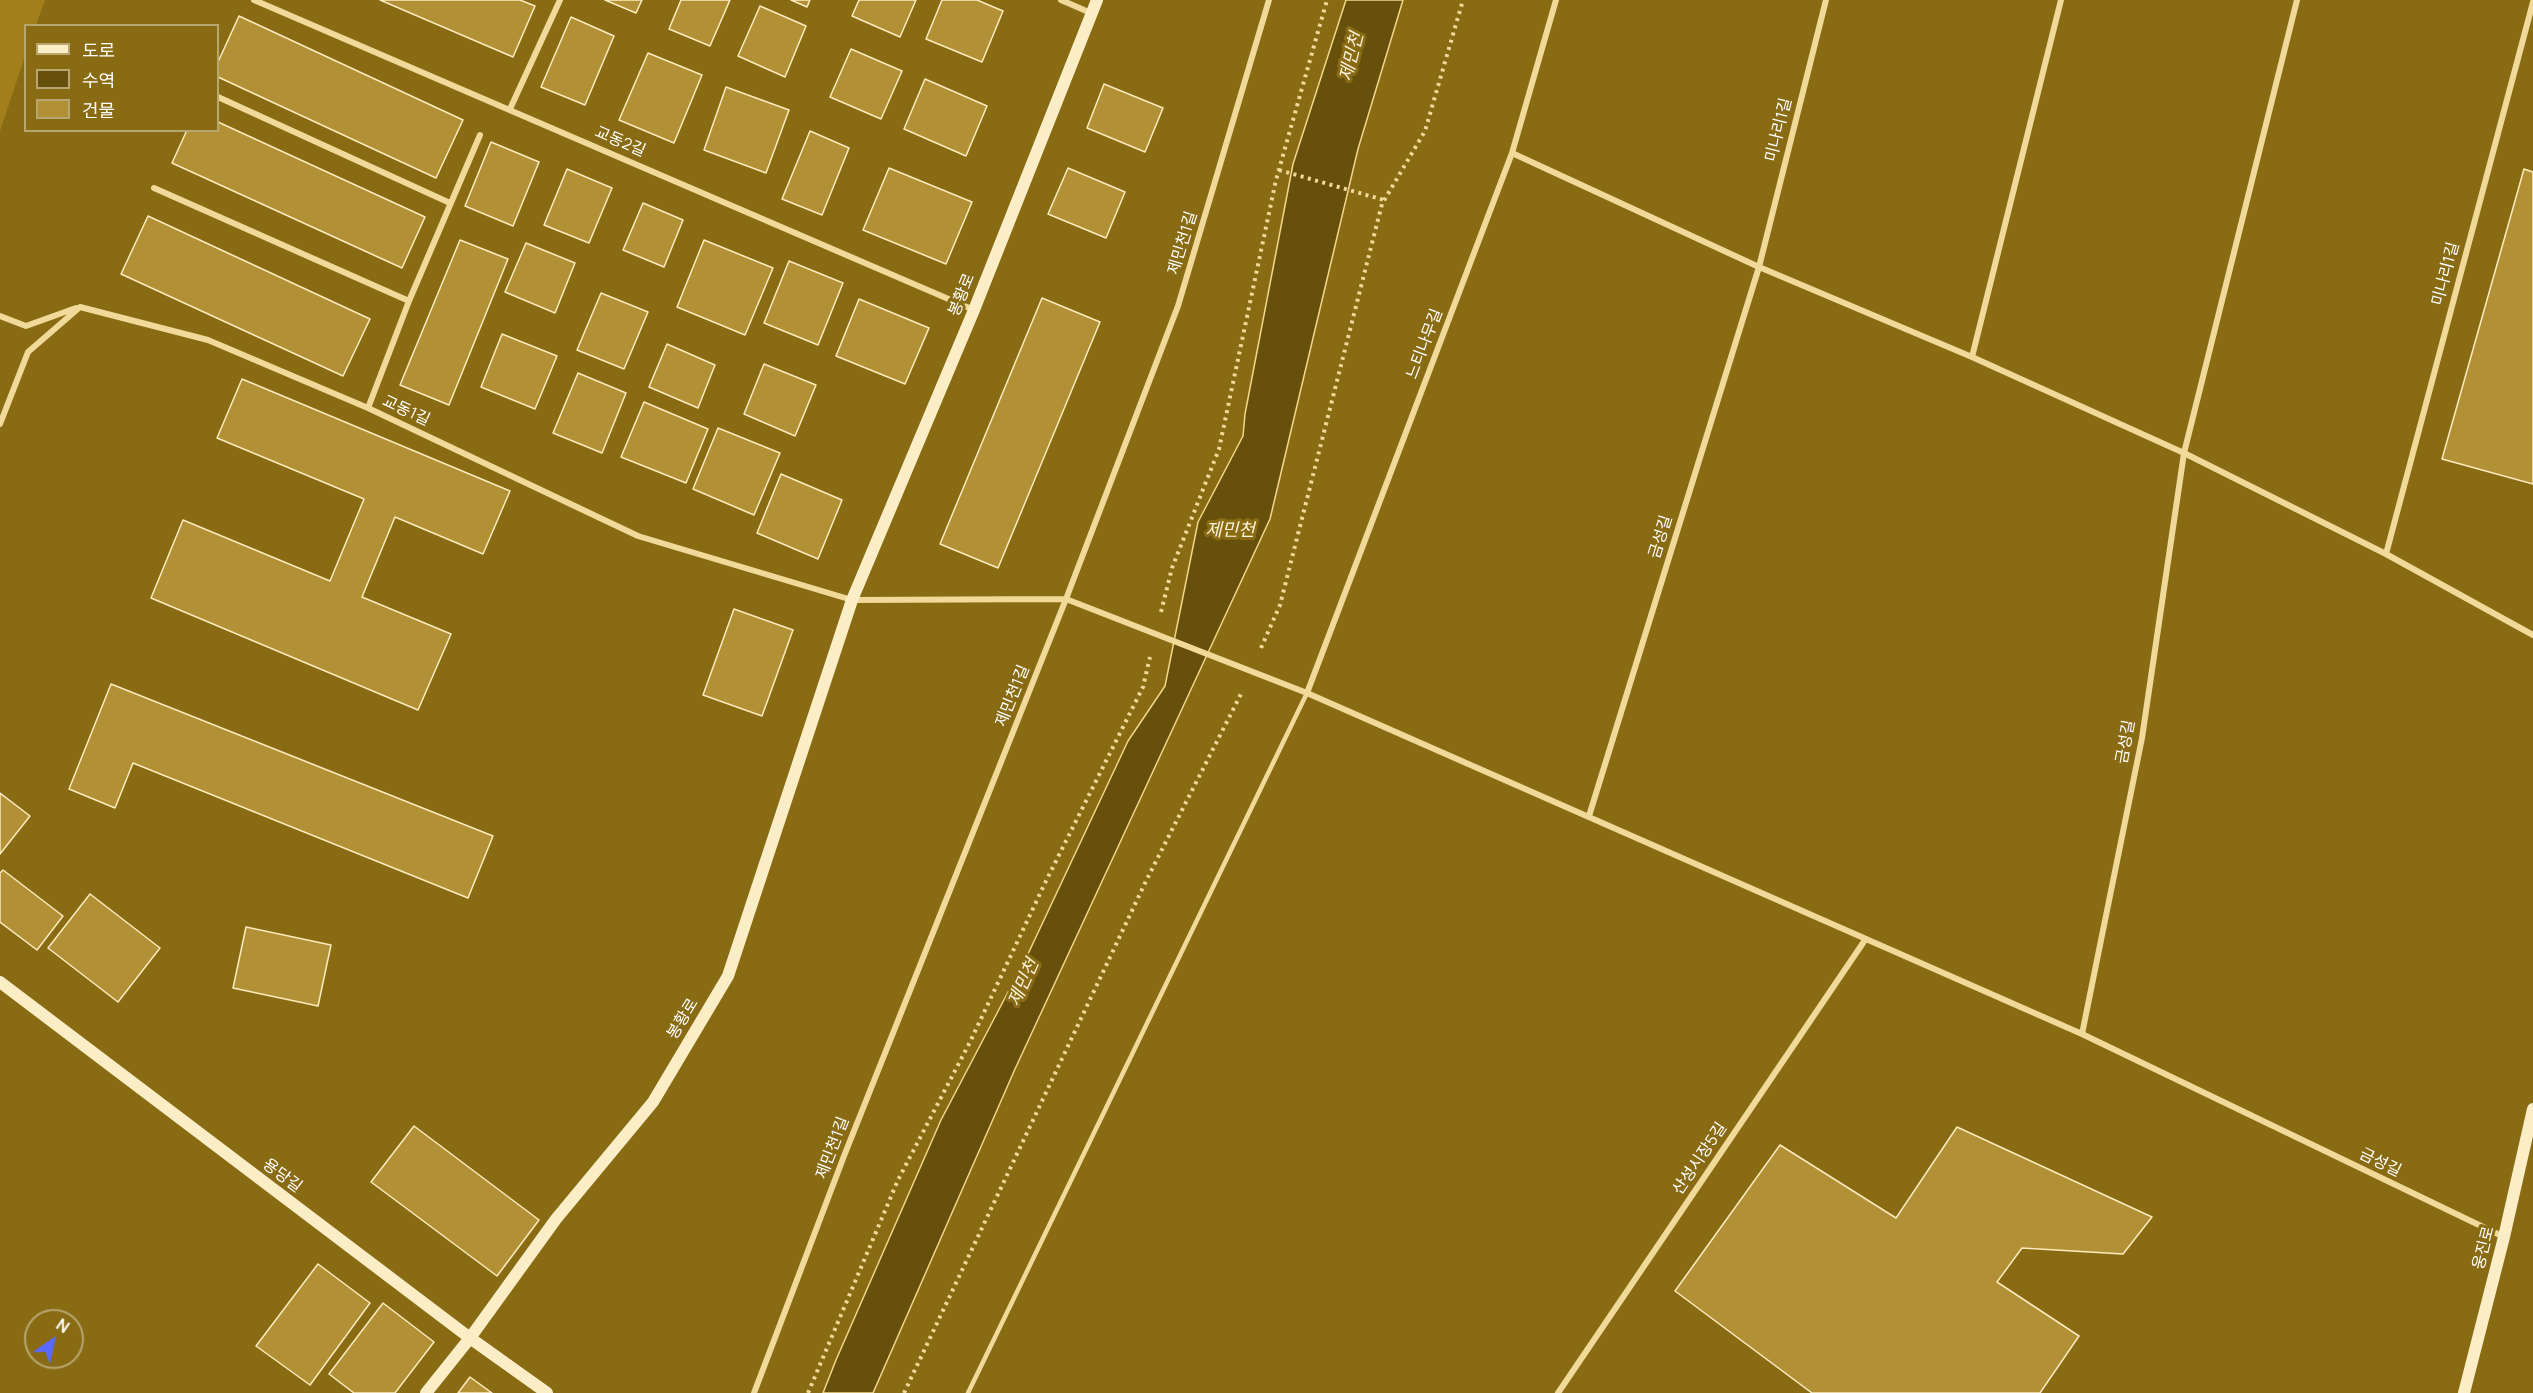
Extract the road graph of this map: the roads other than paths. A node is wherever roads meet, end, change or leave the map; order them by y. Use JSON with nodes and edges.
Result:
{"nodes":[{"id":1,"x":254,"y":0,"type":"edge"},
{"id":2,"x":560,"y":0,"type":"edge"},
{"id":3,"x":1061,"y":0,"type":"edge"},
{"id":4,"x":1096,"y":0,"type":"edge"},
{"id":5,"x":1269,"y":0,"type":"edge"},
{"id":6,"x":1556,"y":0,"type":"edge"},
{"id":7,"x":1826,"y":0,"type":"edge"},
{"id":8,"x":2061,"y":0,"type":"edge"},
{"id":9,"x":2297,"y":0,"type":"edge"},
{"id":10,"x":2533,"y":2,"type":"edge"},
{"id":11,"x":1091,"y":13,"type":"junction"},
{"id":12,"x":219,"y":97,"type":"edge"},
{"id":13,"x":510,"y":110,"type":"junction"},
{"id":14,"x":480,"y":135,"type":"dead end"},
{"id":15,"x":1512,"y":153,"type":"junction"},
{"id":16,"x":154,"y":188,"type":"dead end"},
{"id":17,"x":450,"y":203,"type":"junction"},
{"id":18,"x":1759,"y":267,"type":"junction"},
{"id":19,"x":409,"y":301,"type":"junction"},
{"id":20,"x":80,"y":307,"type":"junction"},
{"id":21,"x":974,"y":310,"type":"junction"},
{"id":22,"x":0,"y":316,"type":"edge"},
{"id":23,"x":1972,"y":357,"type":"junction"},
{"id":24,"x":368,"y":408,"type":"junction"},
{"id":25,"x":0,"y":424,"type":"edge"},
{"id":26,"x":2184,"y":453,"type":"junction"},
{"id":27,"x":2386,"y":554,"type":"junction"},
{"id":28,"x":1066,"y":599,"type":"junction"},
{"id":29,"x":852,"y":600,"type":"junction"},
{"id":30,"x":2533,"y":635,"type":"edge"},
{"id":31,"x":1307,"y":693,"type":"junction"},
{"id":32,"x":1589,"y":816,"type":"junction"},
{"id":33,"x":1865,"y":940,"type":"junction"},
{"id":34,"x":0,"y":982,"type":"edge"},
{"id":35,"x":2082,"y":1034,"type":"junction"},
{"id":36,"x":2533,"y":1109,"type":"edge"},
{"id":37,"x":2504,"y":1238,"type":"junction"},
{"id":38,"x":470,"y":1338,"type":"junction"},
{"id":39,"x":426,"y":1393,"type":"edge"},
{"id":40,"x":547,"y":1393,"type":"edge"},
{"id":41,"x":754,"y":1393,"type":"edge"},
{"id":42,"x":968,"y":1393,"type":"edge"},
{"id":43,"x":1558,"y":1393,"type":"edge"},
{"id":44,"x":2464,"y":1393,"type":"edge"}],
"edges":[{"from":1,"to":13,"type":"street","name":"교동2길"},
{"from":2,"to":13,"type":"street"},
{"from":3,"to":11,"type":"street"},
{"from":4,"to":11,"type":"main road","name":"봉황로"},
{"from":5,"to":28,"type":"street","name":"제민천1길"},
{"from":6,"to":15,"type":"street","name":"느티나무길"},
{"from":7,"to":18,"type":"street","name":"미나리1길"},
{"from":8,"to":23,"type":"street"},
{"from":9,"to":26,"type":"street"},
{"from":10,"to":27,"type":"street","name":"미나리1길"},
{"from":11,"to":21,"type":"main road","name":"봉황로"},
{"from":12,"to":17,"type":"street"},
{"from":13,"to":21,"type":"street","name":"교동2길"},
{"from":14,"to":17,"type":"street"},
{"from":15,"to":18,"type":"street"},
{"from":15,"to":31,"type":"street","name":"느티나무길"},
{"from":16,"to":19,"type":"street"},
{"from":17,"to":19,"type":"street"},
{"from":18,"to":23,"type":"street"},
{"from":18,"to":32,"type":"street","name":"금성길"},
{"from":19,"to":24,"type":"street"},
{"from":20,"to":22,"type":"street"},
{"from":20,"to":24,"type":"street","name":"교동1길"},
{"from":20,"to":25,"type":"street"},
{"from":21,"to":29,"type":"main road","name":"봉황로"},
{"from":23,"to":26,"type":"street"},
{"from":24,"to":29,"type":"street","name":"교동1길"},
{"from":26,"to":27,"type":"street"},
{"from":26,"to":35,"type":"street","name":"금성길"},
{"from":27,"to":30,"type":"street"},
{"from":28,"to":29,"type":"street"},
{"from":28,"to":31,"type":"street","name":"금성길","bridge":true},
{"from":28,"to":41,"type":"street","name":"제민천1길"},
{"from":29,"to":38,"type":"main road","name":"봉황로"},
{"from":31,"to":32,"type":"street","name":"금성길"},
{"from":31,"to":42,"type":"lane"},
{"from":32,"to":33,"type":"street","name":"금성길"},
{"from":33,"to":35,"type":"street","name":"금성길"},
{"from":33,"to":43,"type":"street","name":"산성시장5길"},
{"from":34,"to":38,"type":"main road","name":"용당길"},
{"from":35,"to":37,"type":"street","name":"금성길"},
{"from":36,"to":37,"type":"main road","name":"웅진로"},
{"from":37,"to":44,"type":"main road","name":"웅진로"},
{"from":38,"to":39,"type":"main road","name":"봉황로"},
{"from":38,"to":40,"type":"main road","name":"용당길"}]}
